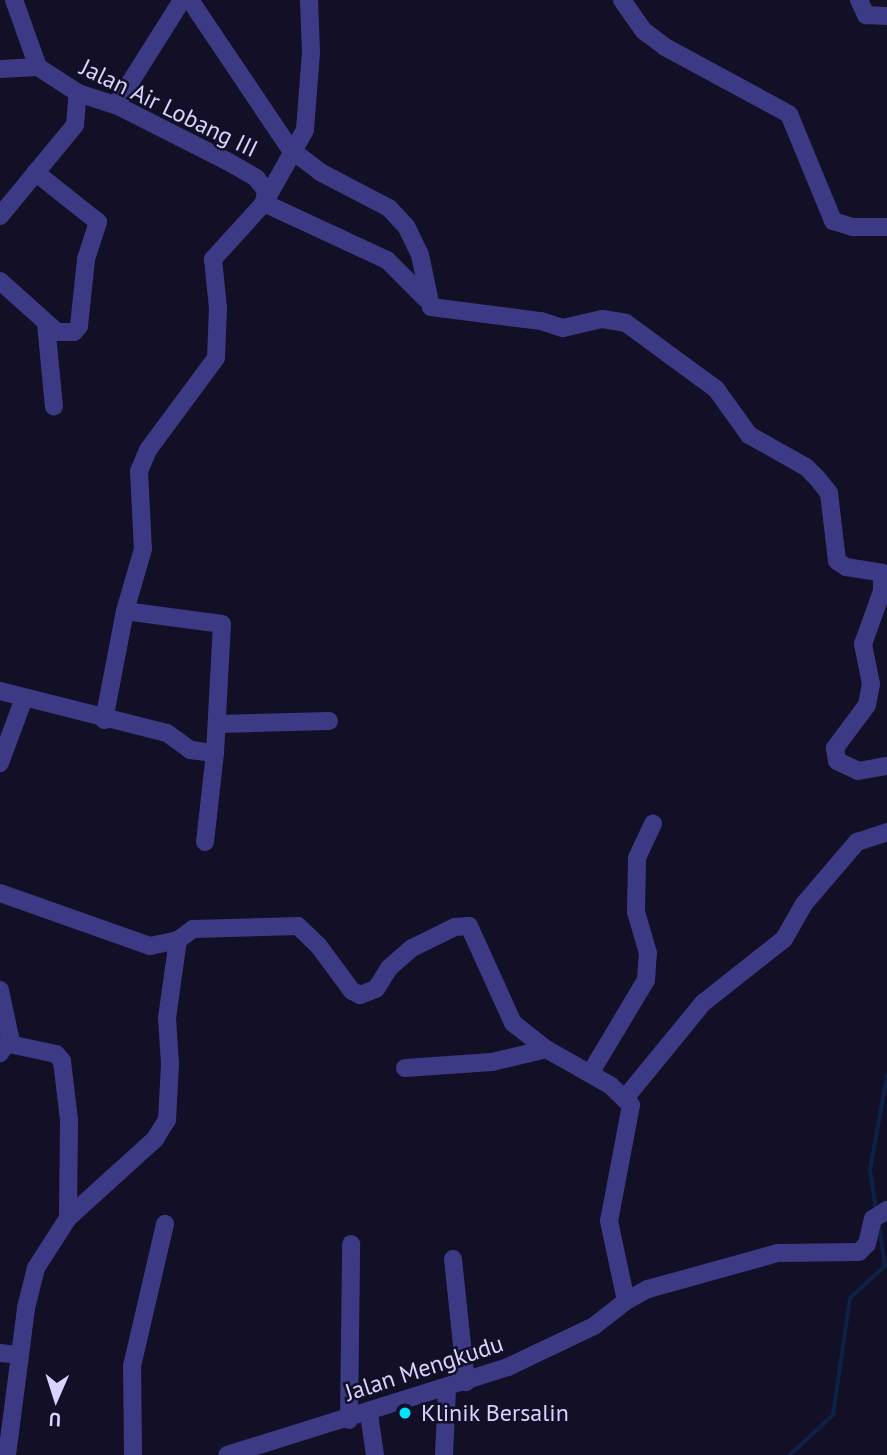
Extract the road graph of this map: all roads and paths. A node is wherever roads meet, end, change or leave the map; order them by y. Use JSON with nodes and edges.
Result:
{"nodes":[{"id":1,"x":14,"y":0,"type":"edge"},
{"id":2,"x":182,"y":0,"type":"edge"},
{"id":3,"x":190,"y":0,"type":"edge"},
{"id":4,"x":309,"y":0,"type":"edge"},
{"id":5,"x":622,"y":0,"type":"edge"},
{"id":6,"x":859,"y":0,"type":"edge"},
{"id":7,"x":887,"y":16,"type":"edge"},
{"id":8,"x":38,"y":67,"type":"junction"},
{"id":9,"x":0,"y":69,"type":"edge"},
{"id":10,"x":78,"y":93,"type":"junction"},
{"id":11,"x":116,"y":105,"type":"junction"},
{"id":12,"x":290,"y":149,"type":"junction"},
{"id":13,"x":35,"y":172,"type":"junction"},
{"id":14,"x":264,"y":203,"type":"junction"},
{"id":15,"x":0,"y":216,"type":"edge"},
{"id":16,"x":887,"y":227,"type":"edge"},
{"id":17,"x":0,"y":281,"type":"edge"},
{"id":18,"x":426,"y":299,"type":"junction"},
{"id":19,"x":46,"y":324,"type":"junction"},
{"id":20,"x":54,"y":407,"type":"dead end"},
{"id":21,"x":125,"y":611,"type":"junction"},
{"id":22,"x":0,"y":691,"type":"edge"},
{"id":23,"x":24,"y":698,"type":"junction"},
{"id":24,"x":104,"y":720,"type":"junction"},
{"id":25,"x":329,"y":721,"type":"dead end"},
{"id":26,"x":218,"y":724,"type":"junction"},
{"id":27,"x":215,"y":753,"type":"junction"},
{"id":28,"x":0,"y":763,"type":"edge"},
{"id":29,"x":887,"y":766,"type":"edge"},
{"id":30,"x":653,"y":824,"type":"dead end"},
{"id":31,"x":887,"y":832,"type":"edge"},
{"id":32,"x":205,"y":842,"type":"dead end"},
{"id":33,"x":0,"y":893,"type":"edge"},
{"id":34,"x":178,"y":940,"type":"junction"},
{"id":35,"x":0,"y":990,"type":"edge"},
{"id":36,"x":4,"y":1049,"type":"edge"},
{"id":37,"x":546,"y":1049,"type":"junction"},
{"id":38,"x":405,"y":1068,"type":"dead end"},
{"id":39,"x":591,"y":1072,"type":"junction"},
{"id":40,"x":626,"y":1097,"type":"junction"},
{"id":41,"x":880,"y":1214,"type":"edge"},
{"id":42,"x":68,"y":1218,"type":"junction"},
{"id":43,"x":165,"y":1224,"type":"dead end"},
{"id":44,"x":351,"y":1244,"type":"dead end"},
{"id":45,"x":453,"y":1259,"type":"dead end"},
{"id":46,"x":626,"y":1301,"type":"junction"},
{"id":47,"x":0,"y":1353,"type":"edge"},
{"id":48,"x":20,"y":1355,"type":"junction"},
{"id":49,"x":466,"y":1382,"type":"junction"},
{"id":50,"x":447,"y":1389,"type":"junction"},
{"id":51,"x":8,"y":1400,"type":"edge"},
{"id":52,"x":369,"y":1414,"type":"junction"},
{"id":53,"x":349,"y":1420,"type":"junction"},
{"id":54,"x":7,"y":1455,"type":"edge"},
{"id":55,"x":133,"y":1455,"type":"edge"},
{"id":56,"x":226,"y":1455,"type":"edge"},
{"id":57,"x":375,"y":1455,"type":"edge"},
{"id":58,"x":444,"y":1455,"type":"edge"}],
"edges":[{"from":1,"to":8,"type":"street"},
{"from":2,"to":11,"type":"street"},
{"from":3,"to":12,"type":"street"},
{"from":4,"to":12,"type":"street"},
{"from":5,"to":16,"type":"street"},
{"from":6,"to":7,"type":"street"},
{"from":8,"to":9,"type":"street"},
{"from":8,"to":10,"type":"street","name":"Jalan Air Lobang III"},
{"from":10,"to":11,"type":"street","name":"Jalan Air Lobang III"},
{"from":10,"to":13,"type":"street"},
{"from":11,"to":14,"type":"street","name":"Jalan Air Lobang III"},
{"from":12,"to":14,"type":"street"},
{"from":12,"to":18,"type":"street"},
{"from":13,"to":15,"type":"street"},
{"from":13,"to":19,"type":"street"},
{"from":14,"to":18,"type":"street"},
{"from":14,"to":21,"type":"street"},
{"from":17,"to":19,"type":"street"},
{"from":18,"to":29,"type":"street"},
{"from":19,"to":20,"type":"street"},
{"from":21,"to":24,"type":"street"},
{"from":21,"to":26,"type":"street"},
{"from":22,"to":23,"type":"street"},
{"from":23,"to":24,"type":"street"},
{"from":23,"to":28,"type":"street"},
{"from":24,"to":27,"type":"street"},
{"from":25,"to":26,"type":"street"},
{"from":26,"to":27,"type":"street"},
{"from":27,"to":32,"type":"street"},
{"from":30,"to":39,"type":"street"},
{"from":31,"to":40,"type":"street"},
{"from":33,"to":34,"type":"street"},
{"from":34,"to":37,"type":"street"},
{"from":34,"to":42,"type":"street"},
{"from":35,"to":36,"type":"street"},
{"from":36,"to":42,"type":"street"},
{"from":37,"to":38,"type":"street"},
{"from":37,"to":39,"type":"street"},
{"from":39,"to":40,"type":"street"},
{"from":40,"to":46,"type":"street"},
{"from":41,"to":46,"type":"street","name":"Jalan Mengkudu"},
{"from":42,"to":48,"type":"street"},
{"from":43,"to":55,"type":"street"},
{"from":44,"to":53,"type":"street"},
{"from":45,"to":49,"type":"street"},
{"from":46,"to":49,"type":"street","name":"Jalan Mengkudu"},
{"from":47,"to":48,"type":"street"},
{"from":48,"to":51,"type":"street"},
{"from":49,"to":50,"type":"street","name":"Jalan Mengkudu"},
{"from":50,"to":52,"type":"street","name":"Jalan Mengkudu"},
{"from":50,"to":58,"type":"street"},
{"from":51,"to":54,"type":"street"},
{"from":52,"to":53,"type":"street","name":"Jalan Mengkudu"},
{"from":52,"to":57,"type":"street"},
{"from":53,"to":56,"type":"street","name":"Jalan Mengkudu"}]}
